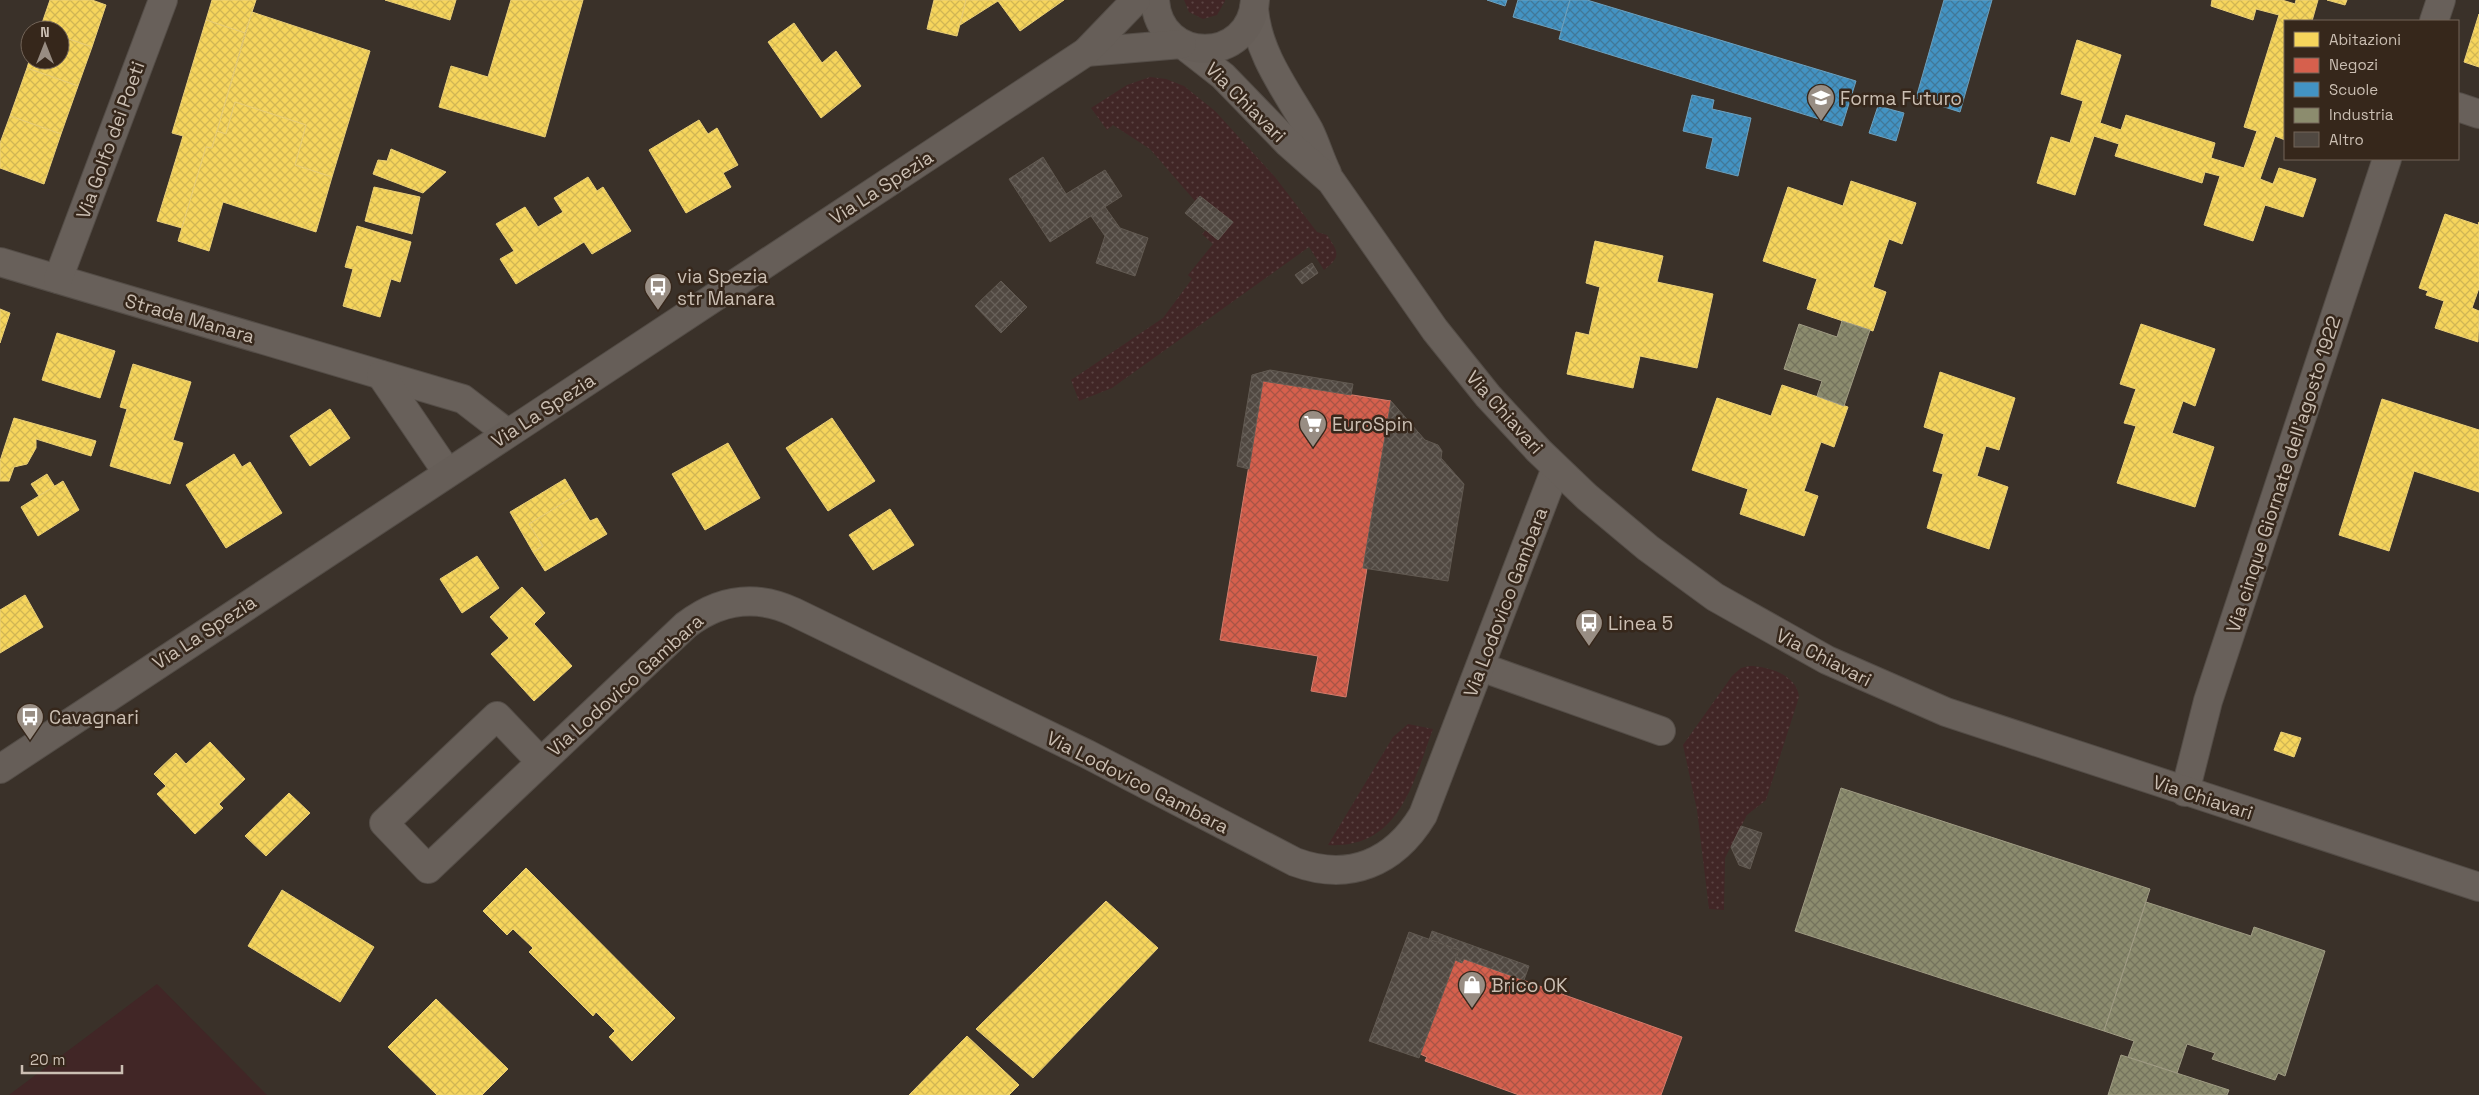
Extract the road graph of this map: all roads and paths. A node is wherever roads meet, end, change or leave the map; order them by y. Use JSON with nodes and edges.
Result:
{"nodes":[{"id":1,"x":162,"y":0,"type":"edge"},
{"id":2,"x":1136,"y":0,"type":"edge"},
{"id":3,"x":1155,"y":0,"type":"edge"},
{"id":4,"x":2441,"y":0,"type":"edge"},
{"id":5,"x":1255,"y":4,"type":"edge"},
{"id":6,"x":2434,"y":20,"type":"edge"},
{"id":7,"x":1182,"y":44,"type":"junction"},
{"id":8,"x":1086,"y":52,"type":"junction"},
{"id":9,"x":2459,"y":107,"type":"edge"},
{"id":10,"x":2479,"y":114,"type":"edge"},
{"id":11,"x":2387,"y":160,"type":"edge"},
{"id":12,"x":1331,"y":181,"type":"junction"},
{"id":13,"x":0,"y":262,"type":"edge"},
{"id":14,"x":58,"y":279,"type":"junction"},
{"id":15,"x":381,"y":375,"type":"junction"},
{"id":16,"x":507,"y":433,"type":"junction"},
{"id":17,"x":1556,"y":468,"type":"junction"},
{"id":18,"x":447,"y":472,"type":"junction"},
{"id":19,"x":1481,"y":667,"type":"junction"},
{"id":20,"x":1661,"y":731,"type":"dead end"},
{"id":21,"x":542,"y":762,"type":"junction"},
{"id":22,"x":0,"y":768,"type":"edge"},
{"id":23,"x":2185,"y":792,"type":"junction"},
{"id":24,"x":2479,"y":887,"type":"edge"}],
"edges":[{"from":1,"to":14,"type":"street","name":"Via Golfo dei Poeti"},
{"from":2,"to":8,"type":"main road","name":"Via La Spezia"},
{"from":3,"to":7,"type":"main road"},
{"from":4,"to":6,"type":"street"},
{"from":5,"to":7,"type":"main road","name":"Via La Spezia"},
{"from":5,"to":12,"type":"street","name":"Via Chiavari"},
{"from":7,"to":8,"type":"main road","name":"Via La Spezia"},
{"from":7,"to":12,"type":"street","name":"Via Chiavari"},
{"from":8,"to":16,"type":"main road","name":"Via La Spezia"},
{"from":9,"to":10,"type":"street"},
{"from":11,"to":23,"type":"street","name":"Via cinque Giornate dell'agosto 1922"},
{"from":12,"to":17,"type":"street","name":"Via Chiavari"},
{"from":13,"to":14,"type":"street","name":"Strada Manara"},
{"from":14,"to":15,"type":"street","name":"Strada Manara"},
{"from":15,"to":16,"type":"street","name":"Strada Manara"},
{"from":15,"to":18,"type":"street"},
{"from":16,"to":18,"type":"main road","name":"Via La Spezia"},
{"from":17,"to":19,"type":"street","name":"Via Lodovico Gambara"},
{"from":17,"to":23,"type":"street","name":"Via Chiavari"},
{"from":18,"to":22,"type":"main road","name":"Via La Spezia"},
{"from":19,"to":20,"type":"street"},
{"from":19,"to":21,"type":"street","name":"Via Lodovico Gambara"},
{"from":21,"to":21,"type":"street","name":"Via Lodovico Gambara"},
{"from":23,"to":24,"type":"street","name":"Via Chiavari"}]}
